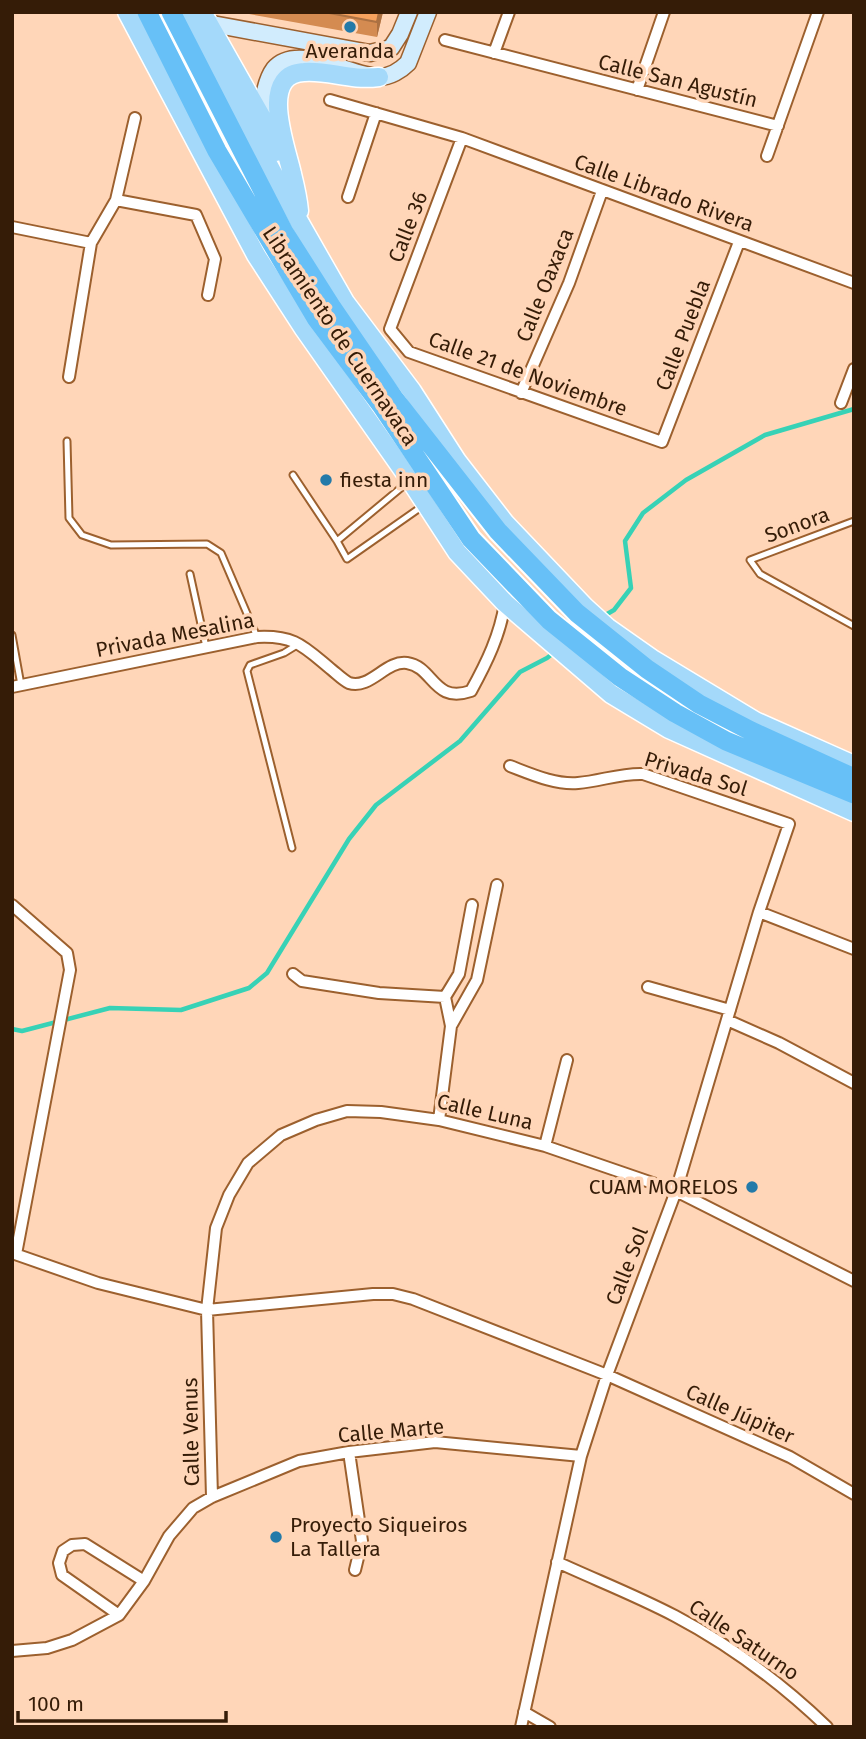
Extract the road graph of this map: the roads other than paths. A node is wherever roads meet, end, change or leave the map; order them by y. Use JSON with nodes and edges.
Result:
{"nodes":[{"id":1,"x":114,"y":12,"type":"edge"},
{"id":2,"x":127,"y":12,"type":"edge"},
{"id":3,"x":147,"y":12,"type":"edge"},
{"id":4,"x":171,"y":12,"type":"edge"},
{"id":5,"x":186,"y":12,"type":"edge"},
{"id":6,"x":409,"y":12,"type":"edge"},
{"id":7,"x":428,"y":12,"type":"edge"},
{"id":8,"x":509,"y":12,"type":"edge"},
{"id":9,"x":664,"y":12,"type":"edge"},
{"id":10,"x":818,"y":12,"type":"edge"},
{"id":11,"x":205,"y":17,"type":"edge"},
{"id":12,"x":445,"y":40,"type":"dead end"},
{"id":13,"x":351,"y":51,"type":"junction"},
{"id":14,"x":494,"y":54,"type":"junction"},
{"id":15,"x":348,"y":69,"type":"junction"},
{"id":16,"x":379,"y":77,"type":"junction"},
{"id":17,"x":637,"y":90,"type":"junction"},
{"id":18,"x":330,"y":100,"type":"dead end"},
{"id":19,"x":376,"y":113,"type":"junction"},
{"id":20,"x":261,"y":116,"type":"junction"},
{"id":21,"x":135,"y":118,"type":"dead end"},
{"id":22,"x":778,"y":126,"type":"junction"},
{"id":23,"x":462,"y":138,"type":"junction"},
{"id":24,"x":276,"y":152,"type":"dead end"},
{"id":25,"x":767,"y":156,"type":"dead end"},
{"id":26,"x":602,"y":191,"type":"junction"},
{"id":27,"x":211,"y":194,"type":"dead end"},
{"id":28,"x":348,"y":197,"type":"dead end"},
{"id":29,"x":116,"y":200,"type":"junction"},
{"id":30,"x":301,"y":225,"type":"junction"},
{"id":31,"x":12,"y":227,"type":"edge"},
{"id":32,"x":739,"y":242,"type":"junction"},
{"id":33,"x":91,"y":243,"type":"junction"},
{"id":34,"x":854,"y":282,"type":"edge"},
{"id":35,"x":208,"y":295,"type":"dead end"},
{"id":36,"x":390,"y":329,"type":"joint"},
{"id":37,"x":854,"y":369,"type":"edge"},
{"id":38,"x":68,"y":377,"type":"dead end"},
{"id":39,"x":521,"y":393,"type":"junction"},
{"id":40,"x":841,"y":403,"type":"dead end"},
{"id":41,"x":67,"y":441,"type":"dead end"},
{"id":42,"x":662,"y":442,"type":"joint"},
{"id":43,"x":293,"y":475,"type":"dead end"},
{"id":44,"x":410,"y":480,"type":"junction"},
{"id":45,"x":426,"y":504,"type":"junction"},
{"id":46,"x":854,"y":521,"type":"edge"},
{"id":47,"x":337,"y":541,"type":"junction"},
{"id":48,"x":190,"y":574,"type":"dead end"},
{"id":49,"x":505,"y":603,"type":"junction"},
{"id":50,"x":581,"y":610,"type":"junction"},
{"id":51,"x":543,"y":626,"type":"junction"},
{"id":52,"x":854,"y":626,"type":"edge"},
{"id":53,"x":603,"y":630,"type":"junction"},
{"id":54,"x":12,"y":635,"type":"edge"},
{"id":55,"x":257,"y":637,"type":"junction"},
{"id":56,"x":299,"y":643,"type":"junction"},
{"id":57,"x":206,"y":648,"type":"junction"},
{"id":58,"x":576,"y":654,"type":"junction"},
{"id":59,"x":17,"y":686,"type":"edge"},
{"id":60,"x":854,"y":765,"type":"edge"},
{"id":61,"x":510,"y":766,"type":"dead end"},
{"id":62,"x":854,"y":778,"type":"edge"},
{"id":63,"x":854,"y":793,"type":"edge"},
{"id":64,"x":854,"y":812,"type":"edge"},
{"id":65,"x":789,"y":824,"type":"joint"},
{"id":66,"x":292,"y":848,"type":"dead end"},
{"id":67,"x":497,"y":885,"type":"dead end"},
{"id":68,"x":12,"y":905,"type":"edge"},
{"id":69,"x":472,"y":905,"type":"dead end"},
{"id":70,"x":759,"y":912,"type":"junction"},
{"id":71,"x":854,"y":949,"type":"edge"},
{"id":72,"x":293,"y":974,"type":"dead end"},
{"id":73,"x":648,"y":987,"type":"dead end"},
{"id":74,"x":445,"y":997,"type":"junction"},
{"id":75,"x":729,"y":1015,"type":"junction"},
{"id":76,"x":451,"y":1026,"type":"junction"},
{"id":77,"x":568,"y":1060,"type":"dead end"},
{"id":78,"x":854,"y":1083,"type":"edge"},
{"id":79,"x":439,"y":1120,"type":"junction"},
{"id":80,"x":545,"y":1146,"type":"junction"},
{"id":81,"x":676,"y":1191,"type":"junction"},
{"id":82,"x":14,"y":1254,"type":"edge"},
{"id":83,"x":854,"y":1281,"type":"edge"},
{"id":84,"x":207,"y":1310,"type":"junction"},
{"id":85,"x":607,"y":1375,"type":"junction"},
{"id":86,"x":349,"y":1452,"type":"junction"},
{"id":87,"x":581,"y":1456,"type":"junction"},
{"id":88,"x":854,"y":1494,"type":"edge"},
{"id":89,"x":212,"y":1497,"type":"junction"},
{"id":90,"x":557,"y":1562,"type":"junction"},
{"id":91,"x":355,"y":1570,"type":"dead end"},
{"id":92,"x":144,"y":1581,"type":"junction"},
{"id":93,"x":119,"y":1615,"type":"junction"},
{"id":94,"x":12,"y":1651,"type":"edge"},
{"id":95,"x":524,"y":1712,"type":"junction"},
{"id":96,"x":521,"y":1727,"type":"edge"},
{"id":97,"x":550,"y":1727,"type":"edge"},
{"id":98,"x":827,"y":1727,"type":"edge"}],
"edges":[{"from":1,"to":27,"type":"main road"},
{"from":2,"to":44,"type":"main road","name":"Libramiento de Cuernavaca"},
{"from":3,"to":51,"type":"highway"},
{"from":4,"to":50,"type":"highway"},
{"from":5,"to":30,"type":"main road","name":"Libramiento de Cuernavaca"},
{"from":6,"to":13,"type":"street"},
{"from":7,"to":16,"type":"street"},
{"from":8,"to":14,"type":"street"},
{"from":9,"to":17,"type":"street"},
{"from":10,"to":22,"type":"street","name":"Calle San Agustín"},
{"from":11,"to":13,"type":"street"},
{"from":11,"to":20,"type":"main road"},
{"from":12,"to":14,"type":"street","name":"Calle San Agustín"},
{"from":13,"to":15,"type":"street"},
{"from":14,"to":17,"type":"street","name":"Calle San Agustín"},
{"from":15,"to":16,"type":"street"},
{"from":15,"to":20,"type":"street"},
{"from":16,"to":30,"type":"main road"},
{"from":17,"to":22,"type":"street","name":"Calle San Agustín"},
{"from":18,"to":19,"type":"street","name":"Calle Librado Rivera"},
{"from":19,"to":23,"type":"street","name":"Calle Librado Rivera"},
{"from":19,"to":28,"type":"street"},
{"from":20,"to":24,"type":"main road"},
{"from":21,"to":29,"type":"street"},
{"from":22,"to":25,"type":"street"},
{"from":23,"to":26,"type":"street","name":"Calle Librado Rivera"},
{"from":23,"to":36,"type":"street","name":"Calle 36"},
{"from":26,"to":32,"type":"street","name":"Calle Librado Rivera"},
{"from":26,"to":39,"type":"street","name":"Calle Oaxaca"},
{"from":29,"to":33,"type":"street"},
{"from":29,"to":35,"type":"street"},
{"from":30,"to":50,"type":"main road","name":"Libramiento de Cuernavaca"},
{"from":31,"to":33,"type":"street"},
{"from":32,"to":34,"type":"street","name":"Calle Librado Rivera"},
{"from":32,"to":42,"type":"street","name":"Calle Puebla"},
{"from":33,"to":38,"type":"street"},
{"from":36,"to":39,"type":"street","name":"Calle 21 de Noviembre"},
{"from":37,"to":40,"type":"street"},
{"from":39,"to":42,"type":"street","name":"Calle 21 de Noviembre"},
{"from":41,"to":55,"type":"lane"},
{"from":43,"to":47,"type":"lane"},
{"from":44,"to":45,"type":"main road","name":"Libramiento de Cuernavaca"},
{"from":44,"to":47,"type":"lane"},
{"from":45,"to":47,"type":"lane"},
{"from":45,"to":49,"type":"main road","name":"Libramiento de Cuernavaca"},
{"from":46,"to":52,"type":"lane","name":"Sonora"},
{"from":48,"to":57,"type":"lane"},
{"from":49,"to":51,"type":"main road","name":"Libramiento de Cuernavaca"},
{"from":49,"to":56,"type":"street","name":"Privada Mesalina"},
{"from":50,"to":53,"type":"highway"},
{"from":51,"to":58,"type":"highway"},
{"from":53,"to":60,"type":"main road"},
{"from":53,"to":62,"type":"highway"},
{"from":54,"to":59,"type":"lane"},
{"from":55,"to":56,"type":"street","name":"Privada Mesalina"},
{"from":55,"to":57,"type":"street","name":"Privada Mesalina"},
{"from":56,"to":66,"type":"lane"},
{"from":57,"to":59,"type":"street","name":"Privada Mesalina"},
{"from":58,"to":63,"type":"highway"},
{"from":58,"to":64,"type":"main road"},
{"from":61,"to":65,"type":"street","name":"Privada Sol"},
{"from":65,"to":70,"type":"street","name":"Calle Sol"},
{"from":67,"to":76,"type":"street"},
{"from":68,"to":82,"type":"street"},
{"from":69,"to":74,"type":"street"},
{"from":70,"to":71,"type":"street"},
{"from":70,"to":75,"type":"street","name":"Calle Sol"},
{"from":72,"to":74,"type":"street"},
{"from":73,"to":75,"type":"street"},
{"from":74,"to":76,"type":"street"},
{"from":75,"to":78,"type":"street"},
{"from":75,"to":81,"type":"street","name":"Calle Sol"},
{"from":76,"to":79,"type":"street"},
{"from":77,"to":80,"type":"street"},
{"from":79,"to":80,"type":"street","name":"Calle Luna"},
{"from":79,"to":84,"type":"street","name":"Calle Luna"},
{"from":80,"to":81,"type":"street","name":"Calle Luna"},
{"from":81,"to":83,"type":"street","name":"Calle Luna"},
{"from":81,"to":85,"type":"street","name":"Calle Sol"},
{"from":82,"to":84,"type":"street"},
{"from":84,"to":85,"type":"street"},
{"from":84,"to":89,"type":"street","name":"Calle Venus"},
{"from":85,"to":87,"type":"street","name":"Calle Sol"},
{"from":85,"to":88,"type":"street","name":"Calle Júpiter"},
{"from":86,"to":87,"type":"street","name":"Calle Marte"},
{"from":86,"to":89,"type":"street","name":"Calle Marte"},
{"from":86,"to":91,"type":"street"},
{"from":87,"to":90,"type":"street","name":"Calle Sol"},
{"from":89,"to":92,"type":"street","name":"Calle Venus"},
{"from":90,"to":95,"type":"street","name":"Calle Sol"},
{"from":90,"to":98,"type":"street","name":"Calle Saturno"},
{"from":92,"to":93,"type":"street","name":"Calle Venus"},
{"from":92,"to":93,"type":"street"},
{"from":93,"to":94,"type":"street","name":"Calle Venus"},
{"from":95,"to":96,"type":"street","name":"Calle Sol"},
{"from":95,"to":97,"type":"street"}]}
